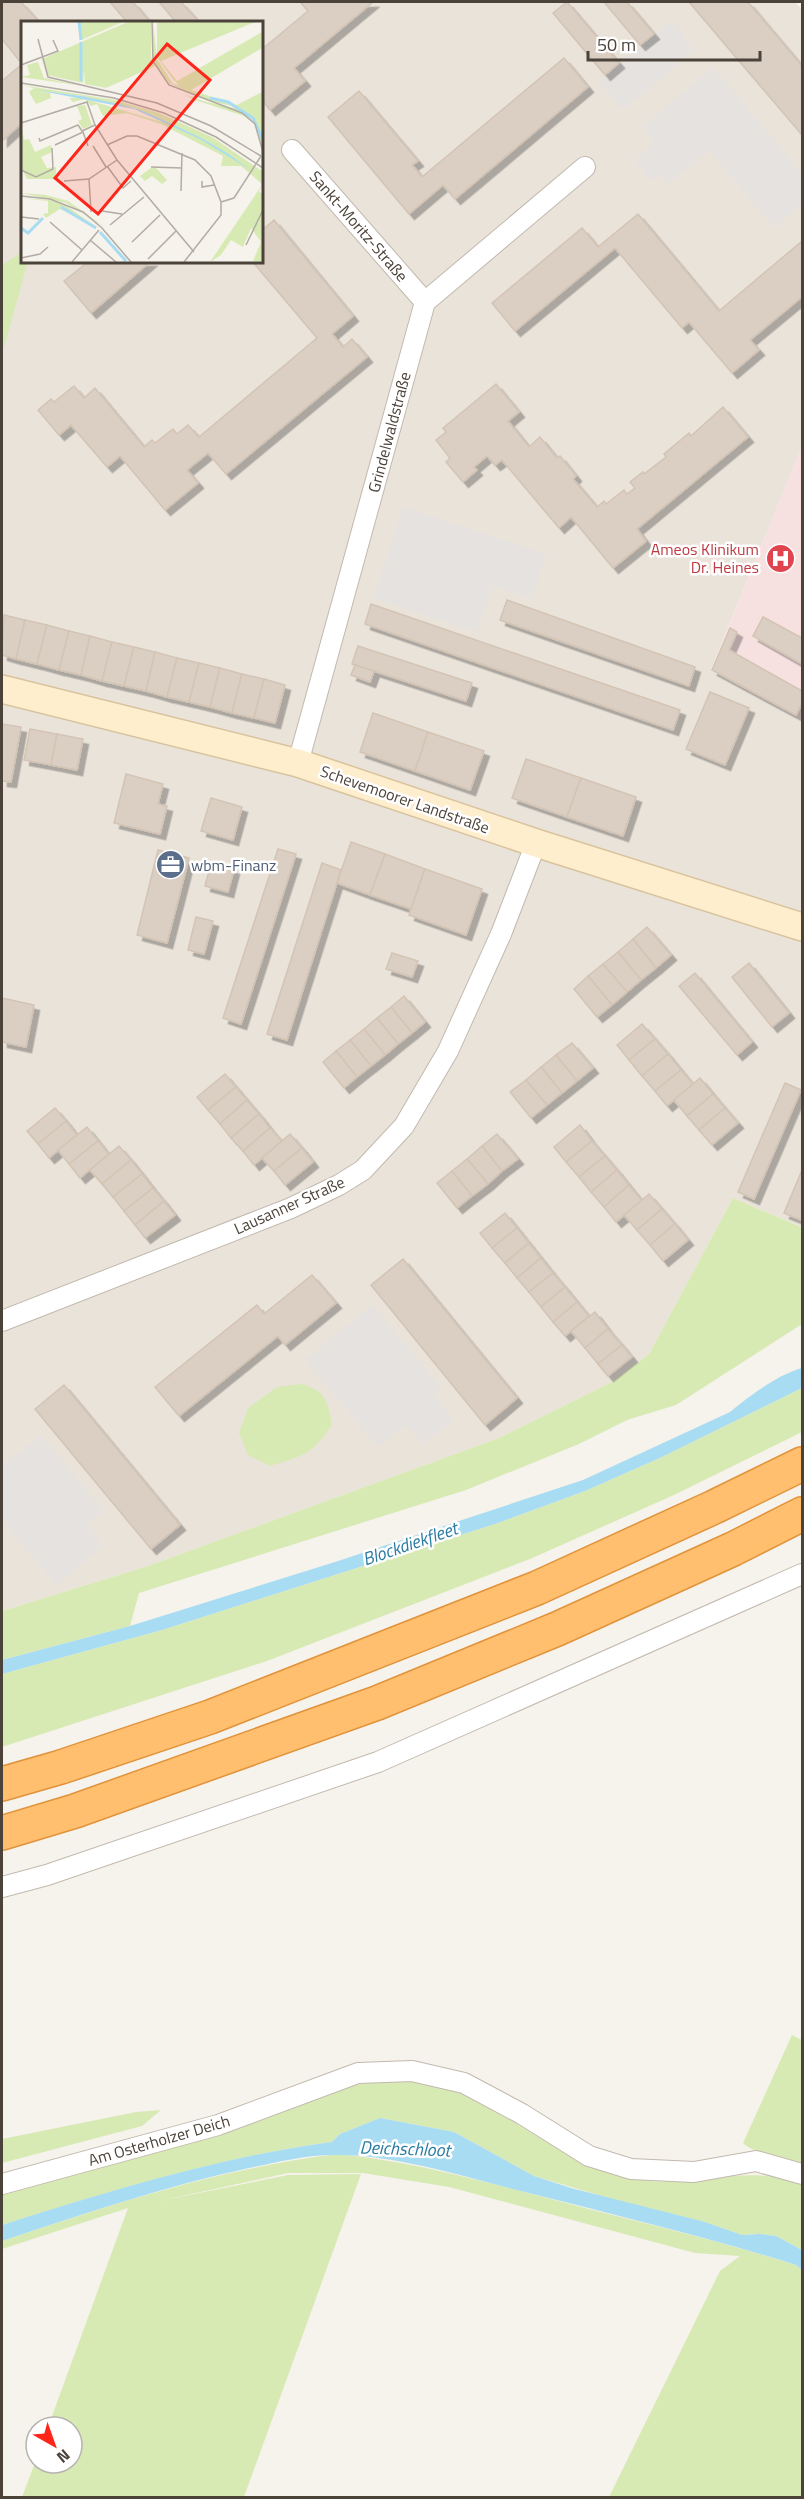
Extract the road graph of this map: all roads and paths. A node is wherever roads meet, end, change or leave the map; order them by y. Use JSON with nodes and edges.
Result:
{"nodes":[{"id":1,"x":292,"y":150,"type":"dead end"},
{"id":2,"x":585,"y":167,"type":"dead end"},
{"id":3,"x":425,"y":302,"type":"junction"},
{"id":4,"x":2,"y":689,"type":"edge"},
{"id":5,"x":298,"y":763,"type":"junction"},
{"id":6,"x":536,"y":843,"type":"junction"},
{"id":7,"x":802,"y":927,"type":"edge"},
{"id":8,"x":2,"y":1322,"type":"edge"},
{"id":9,"x":802,"y":1464,"type":"edge"},
{"id":10,"x":802,"y":1514,"type":"edge"},
{"id":11,"x":802,"y":1574,"type":"edge"},
{"id":12,"x":2,"y":1784,"type":"edge"},
{"id":13,"x":2,"y":1833,"type":"edge"},
{"id":14,"x":2,"y":1887,"type":"edge"},
{"id":15,"x":802,"y":2174,"type":"edge"},
{"id":16,"x":2,"y":2184,"type":"edge"}],
"edges":[{"from":1,"to":3,"type":"street","name":"Sankt-Moritz-Straße"},
{"from":2,"to":3,"type":"street"},
{"from":3,"to":5,"type":"street","name":"Grindelwaldstraße"},
{"from":4,"to":5,"type":"street","name":"Schevemoorer Landstraße"},
{"from":5,"to":6,"type":"street","name":"Schevemoorer Landstraße"},
{"from":6,"to":7,"type":"street","name":"Schevemoorer Landstraße"},
{"from":6,"to":8,"type":"street","name":"Lausanner Straße"},
{"from":9,"to":12,"type":"highway"},
{"from":10,"to":13,"type":"highway"},
{"from":11,"to":14,"type":"street"},
{"from":15,"to":16,"type":"street","name":"Am Osterholzer Deich"}]}
